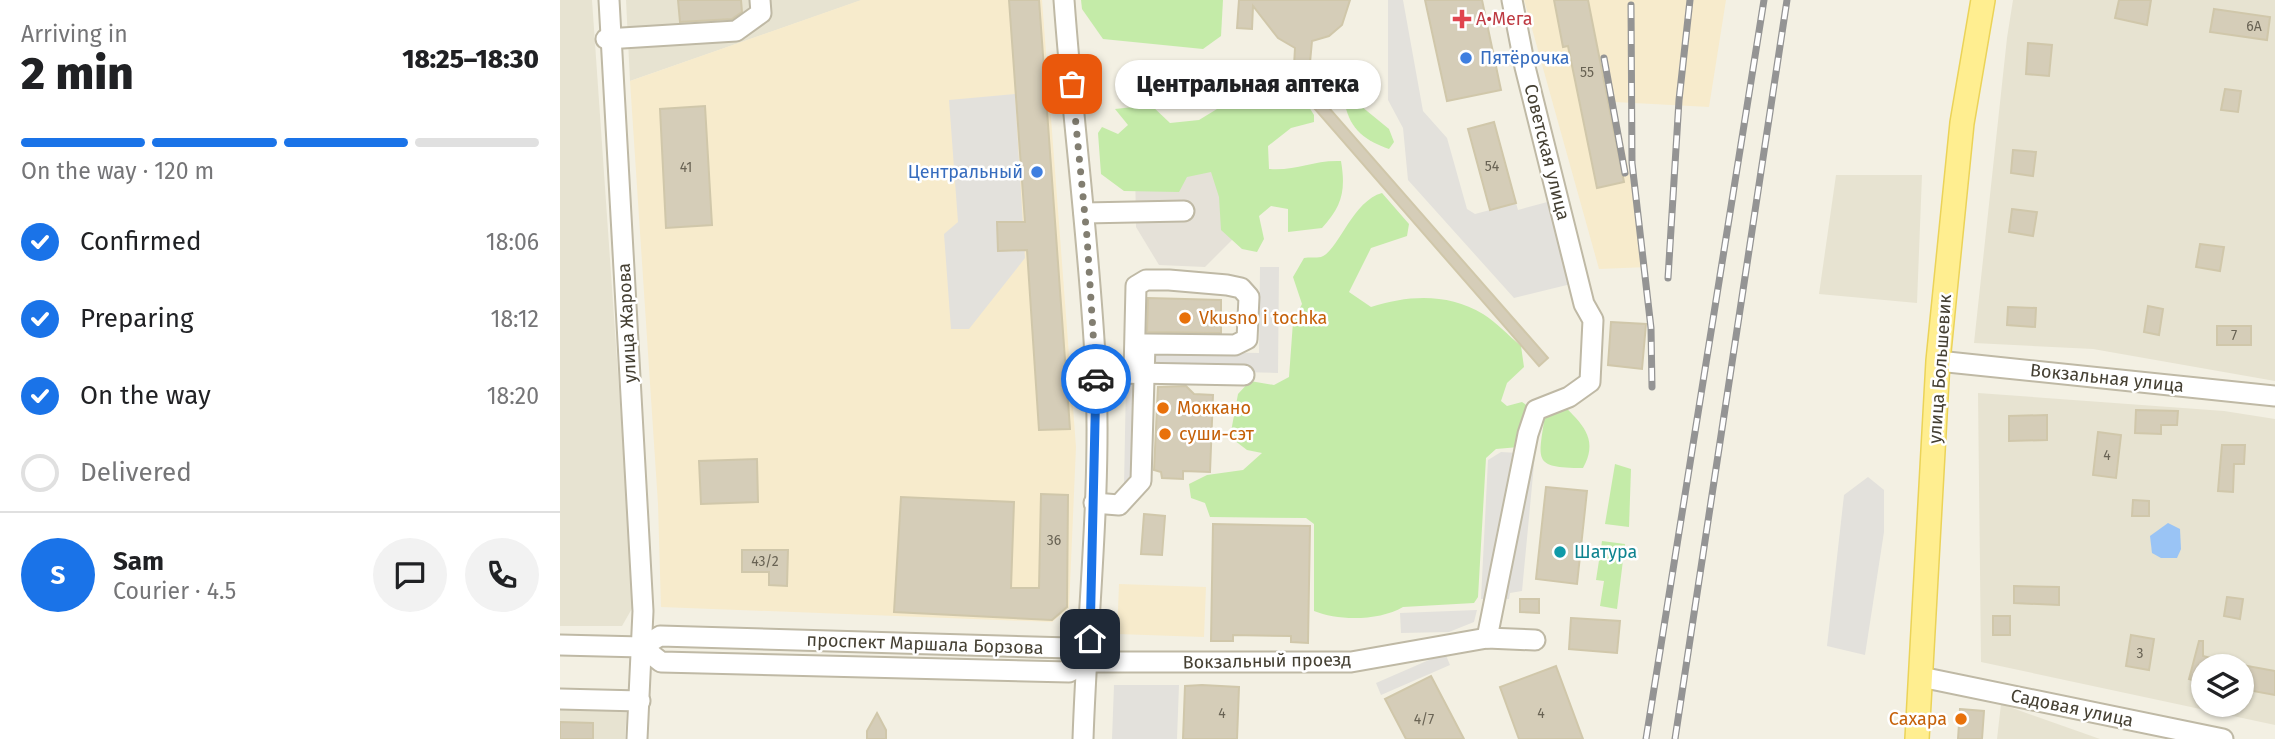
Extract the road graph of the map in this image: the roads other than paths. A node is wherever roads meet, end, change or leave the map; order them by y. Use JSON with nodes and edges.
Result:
{"nodes":[{"id":1,"x":608,"y":0,"type":"edge"},
{"id":2,"x":760,"y":0,"type":"edge"},
{"id":3,"x":1064,"y":0,"type":"edge"},
{"id":4,"x":1512,"y":0,"type":"edge"},
{"id":5,"x":1983,"y":0,"type":"edge"},
{"id":6,"x":608,"y":38,"type":"junction"},
{"id":7,"x":1184,"y":211,"type":"dead end"},
{"id":8,"x":1084,"y":214,"type":"junction"},
{"id":9,"x":1938,"y":361,"type":"junction"},
{"id":10,"x":1138,"y":373,"type":"junction"},
{"id":11,"x":1244,"y":375,"type":"dead end"},
{"id":12,"x":1096,"y":376,"type":"junction"},
{"id":13,"x":2275,"y":396,"type":"edge"},
{"id":14,"x":1094,"y":503,"type":"junction"},
{"id":15,"x":1487,"y":638,"type":"junction"},
{"id":16,"x":1535,"y":640,"type":"dead end"},
{"id":17,"x":560,"y":645,"type":"edge"},
{"id":18,"x":642,"y":647,"type":"junction"},
{"id":19,"x":1088,"y":662,"type":"junction"},
{"id":20,"x":1921,"y":677,"type":"junction"},
{"id":21,"x":560,"y":699,"type":"edge"},
{"id":22,"x":640,"y":701,"type":"junction"},
{"id":23,"x":637,"y":739,"type":"edge"},
{"id":24,"x":1083,"y":739,"type":"edge"},
{"id":25,"x":1917,"y":739,"type":"edge"},
{"id":26,"x":2223,"y":739,"type":"edge"}],
"edges":[{"from":1,"to":6,"type":"street","name":"улица Жарова"},
{"from":2,"to":6,"type":"street"},
{"from":3,"to":8,"type":"street"},
{"from":4,"to":15,"type":"street","name":"Советская улица"},
{"from":5,"to":9,"type":"main road","name":"улица Большевик"},
{"from":6,"to":18,"type":"street","name":"улица Жарова"},
{"from":7,"to":8,"type":"street"},
{"from":8,"to":12,"type":"street"},
{"from":9,"to":13,"type":"street","name":"Вокзальная улица"},
{"from":9,"to":20,"type":"main road","name":"улица Большевик"},
{"from":10,"to":10,"type":"street"},
{"from":10,"to":11,"type":"street"},
{"from":10,"to":12,"type":"street"},
{"from":10,"to":14,"type":"street"},
{"from":12,"to":14,"type":"street"},
{"from":14,"to":19,"type":"street"},
{"from":15,"to":16,"type":"street","name":"Вокзальный проезд"},
{"from":15,"to":19,"type":"street","name":"Вокзальный проезд"},
{"from":17,"to":18,"type":"street","name":"проспект Маршала Борзова"},
{"from":18,"to":19,"type":"street","name":"проспект Маршала Борзова"},
{"from":18,"to":22,"type":"street","name":"улица Жарова"},
{"from":19,"to":24,"type":"street"},
{"from":20,"to":25,"type":"main road","name":"улица Большевик"},
{"from":20,"to":26,"type":"street","name":"Садовая улица"},
{"from":21,"to":22,"type":"street"},
{"from":22,"to":23,"type":"street","name":"улица Жарова"}]}
